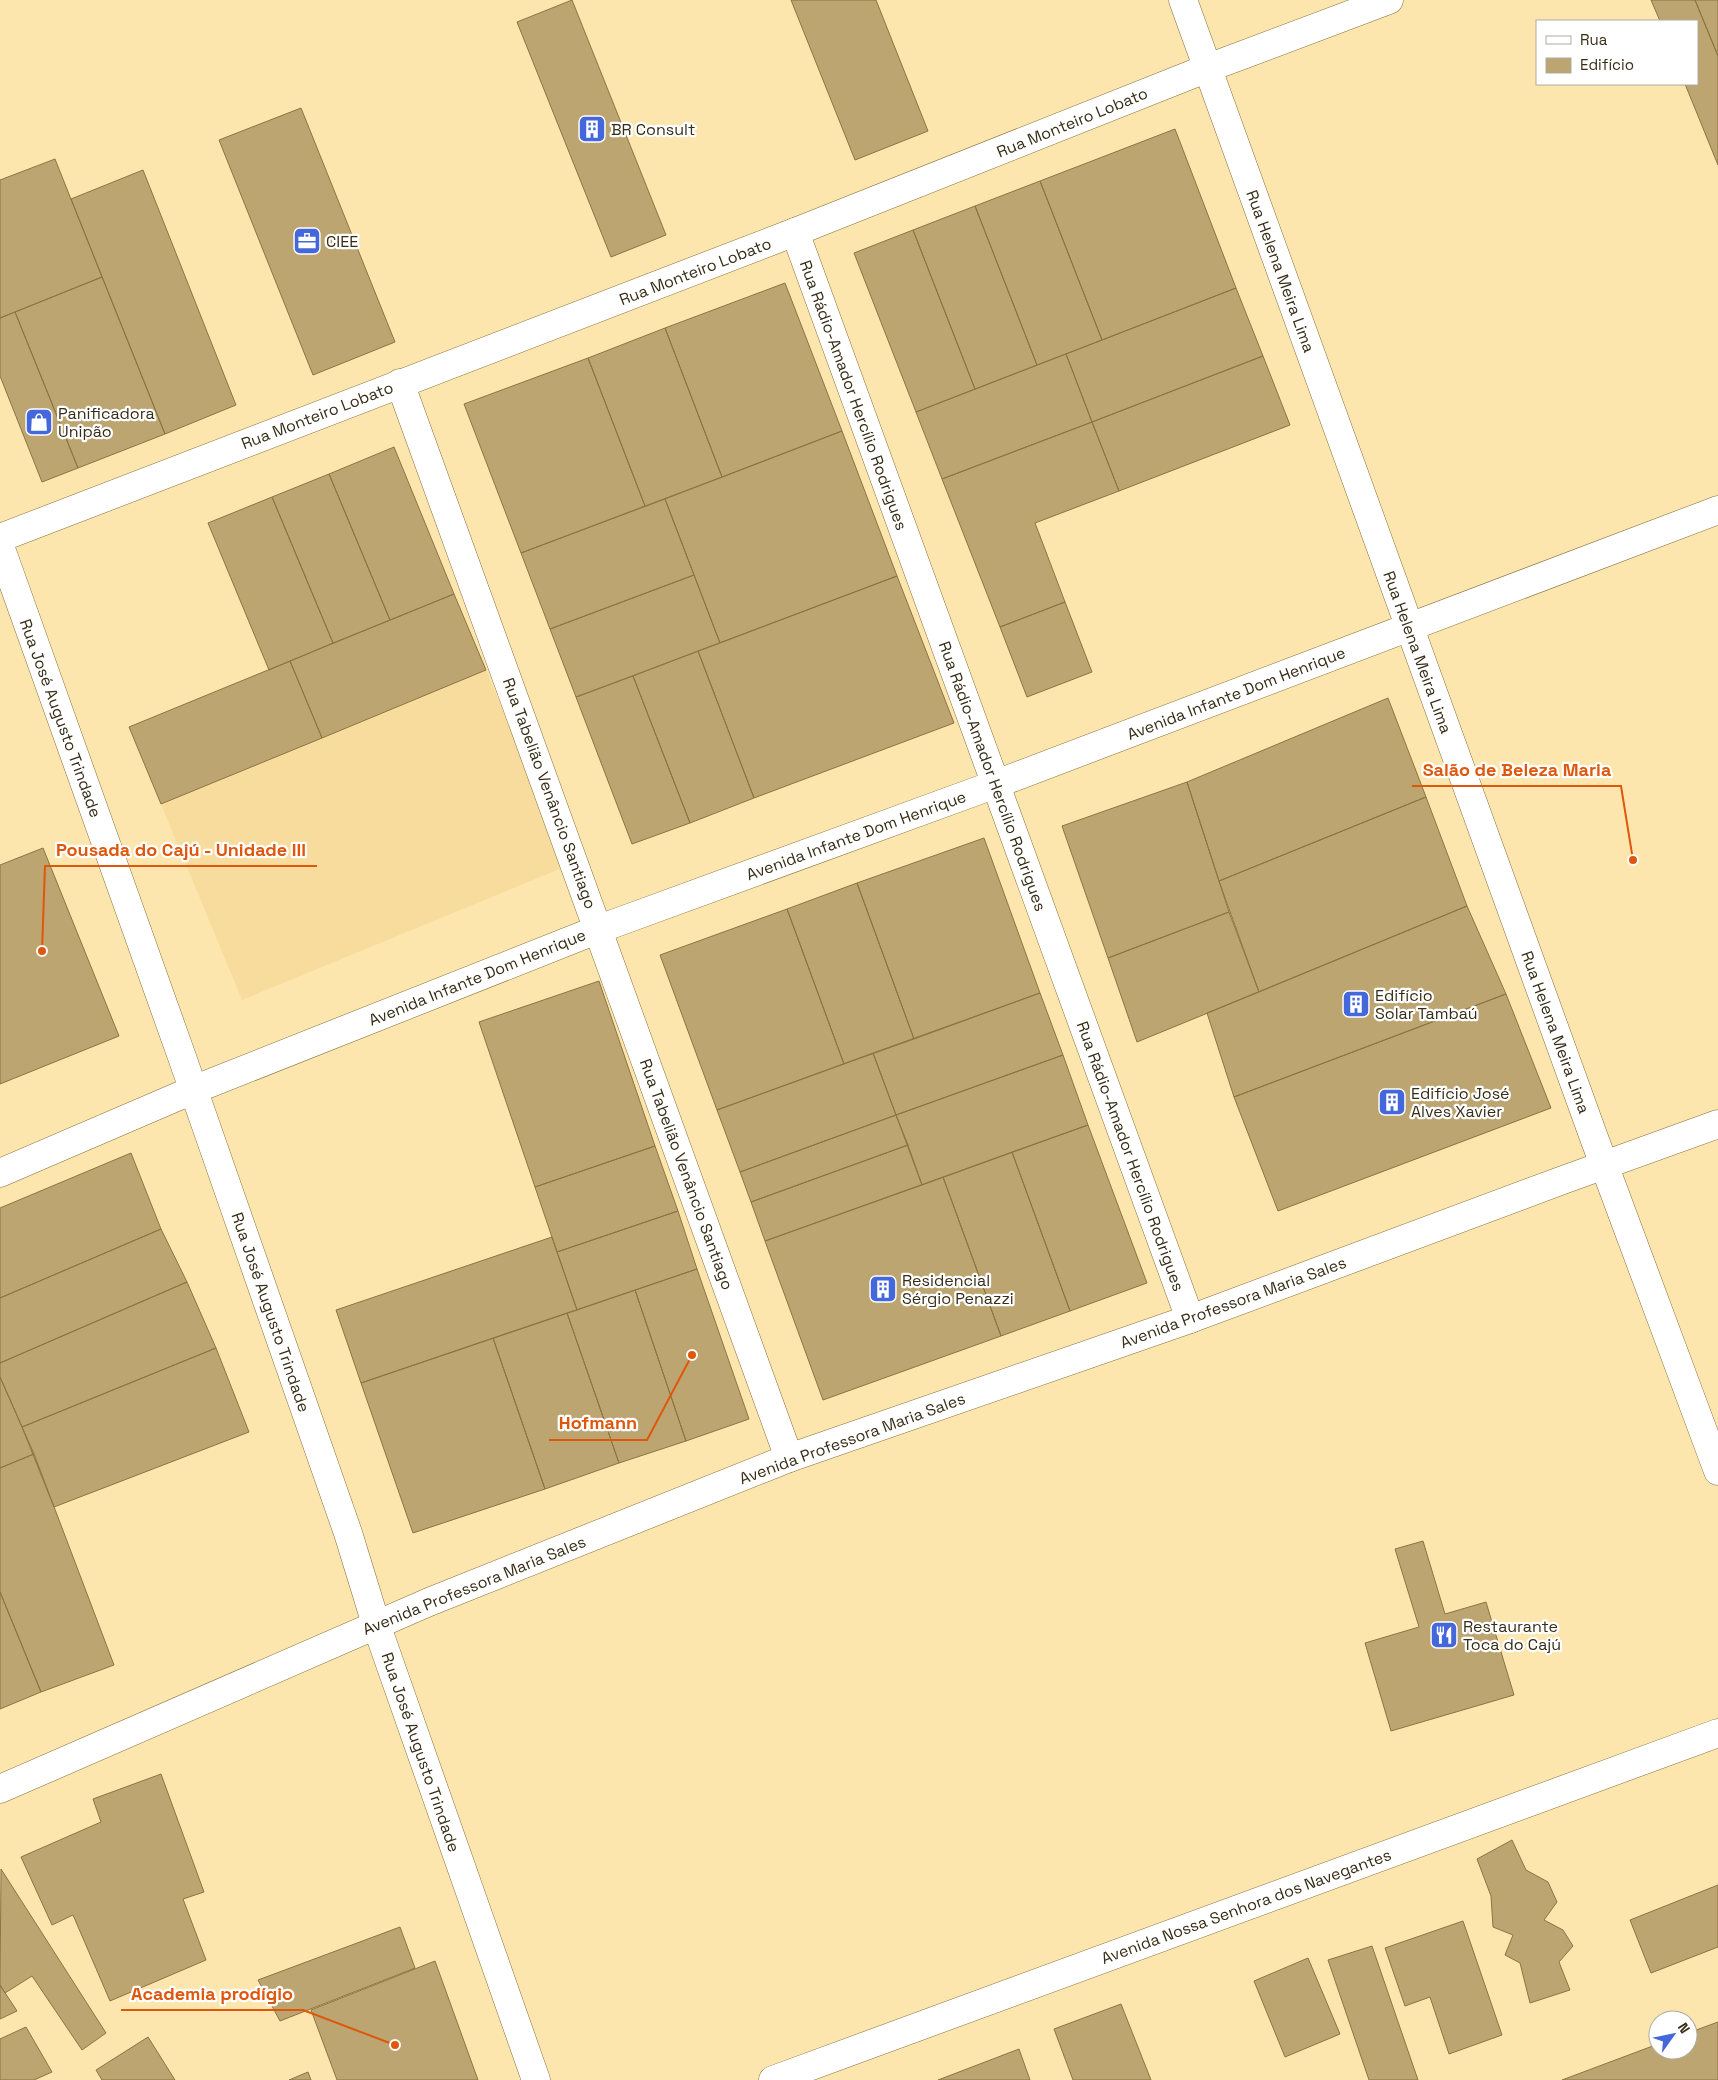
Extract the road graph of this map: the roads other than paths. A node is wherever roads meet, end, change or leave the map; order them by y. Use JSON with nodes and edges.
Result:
{"nodes":[{"id":1,"x":1183,"y":0,"type":"edge"},
{"id":2,"x":1389,"y":0,"type":"edge"},
{"id":3,"x":1208,"y":68,"type":"junction"},
{"id":4,"x":795,"y":232,"type":"junction"},
{"id":5,"x":400,"y":383,"type":"junction"},
{"id":6,"x":1718,"y":510,"type":"edge"},
{"id":7,"x":0,"y":538,"type":"edge"},
{"id":8,"x":0,"y":546,"type":"edge"},
{"id":9,"x":1409,"y":628,"type":"junction"},
{"id":10,"x":996,"y":784,"type":"junction"},
{"id":11,"x":599,"y":929,"type":"junction"},
{"id":12,"x":193,"y":1090,"type":"junction"},
{"id":13,"x":1718,"y":1124,"type":"edge"},
{"id":14,"x":1604,"y":1165,"type":"junction"},
{"id":15,"x":0,"y":1173,"type":"edge"},
{"id":16,"x":1190,"y":1319,"type":"junction"},
{"id":17,"x":790,"y":1458,"type":"junction"},
{"id":18,"x":1718,"y":1471,"type":"edge"},
{"id":19,"x":376,"y":1624,"type":"junction"},
{"id":20,"x":1718,"y":1733,"type":"edge"},
{"id":21,"x":0,"y":1789,"type":"edge"},
{"id":22,"x":536,"y":2080,"type":"edge"},
{"id":23,"x":773,"y":2080,"type":"edge"}],
"edges":[{"from":1,"to":3,"type":"main road","name":"Rua Helena Meira Lima"},
{"from":2,"to":3,"type":"main road","name":"Rua Monteiro Lobato"},
{"from":3,"to":4,"type":"main road","name":"Rua Monteiro Lobato"},
{"from":3,"to":9,"type":"main road","name":"Rua Helena Meira Lima"},
{"from":4,"to":5,"type":"main road","name":"Rua Monteiro Lobato"},
{"from":4,"to":10,"type":"main road","name":"Rua Rádio-Amador Hercílio Rodrigues"},
{"from":5,"to":7,"type":"main road","name":"Rua Monteiro Lobato"},
{"from":5,"to":11,"type":"main road","name":"Rua Tabelião Venâncio Santiago"},
{"from":6,"to":9,"type":"main road","name":"Avenida Infante Dom Henrique"},
{"from":8,"to":12,"type":"main road","name":"Rua José Augusto Trindade"},
{"from":9,"to":10,"type":"main road","name":"Avenida Infante Dom Henrique"},
{"from":9,"to":14,"type":"main road","name":"Rua Helena Meira Lima"},
{"from":10,"to":11,"type":"main road","name":"Avenida Infante Dom Henrique"},
{"from":10,"to":16,"type":"main road","name":"Rua Rádio-Amador Hercílio Rodrigues"},
{"from":11,"to":12,"type":"main road","name":"Avenida Infante Dom Henrique"},
{"from":11,"to":17,"type":"main road","name":"Rua Tabelião Venâncio Santiago"},
{"from":12,"to":15,"type":"main road","name":"Avenida Infante Dom Henrique"},
{"from":12,"to":19,"type":"main road","name":"Rua José Augusto Trindade"},
{"from":13,"to":14,"type":"main road","name":"Avenida Professora Maria Sales"},
{"from":14,"to":16,"type":"main road","name":"Avenida Professora Maria Sales"},
{"from":14,"to":18,"type":"main road","name":"Rua Helena Meira Lima"},
{"from":16,"to":17,"type":"main road","name":"Avenida Professora Maria Sales"},
{"from":17,"to":19,"type":"main road","name":"Avenida Professora Maria Sales"},
{"from":19,"to":21,"type":"main road","name":"Avenida Professora Maria Sales"},
{"from":19,"to":22,"type":"main road","name":"Rua José Augusto Trindade"},
{"from":20,"to":23,"type":"main road","name":"Avenida Nossa Senhora dos Navegantes"}]}
